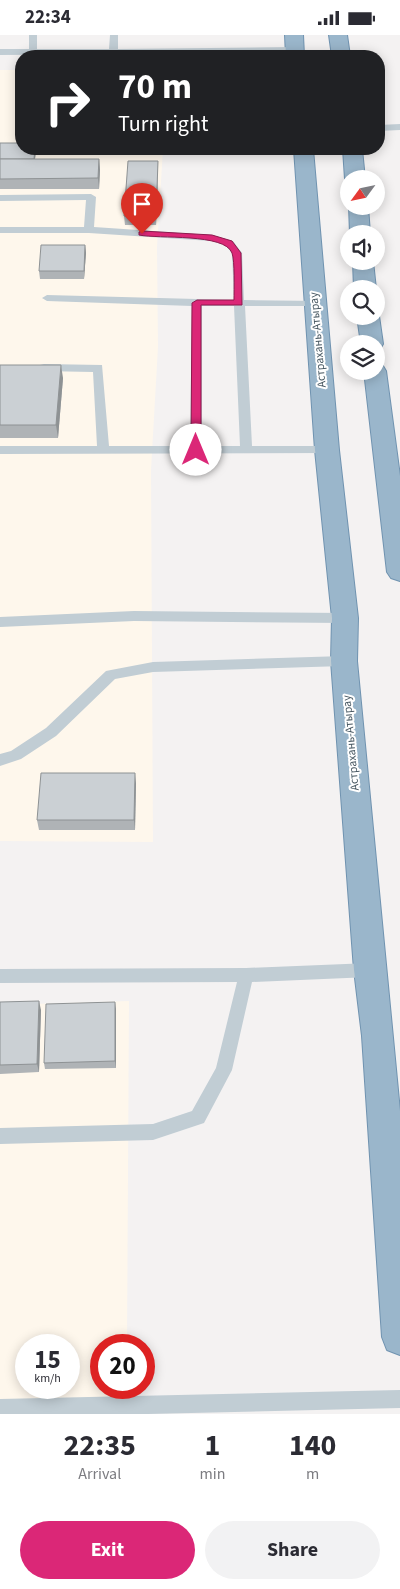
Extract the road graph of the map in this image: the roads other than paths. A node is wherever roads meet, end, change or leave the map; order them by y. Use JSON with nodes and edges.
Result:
{"nodes":[{"id":1,"x":33,"y":35,"type":"edge"},
{"id":2,"x":114,"y":35,"type":"edge"},
{"id":3,"x":338,"y":35,"type":"edge"},
{"id":4,"x":295,"y":47,"type":"edge"},
{"id":5,"x":33,"y":50,"type":"edge"},
{"id":6,"x":113,"y":50,"type":"edge"},
{"id":7,"x":158,"y":50,"type":"edge"},
{"id":8,"x":340,"y":50,"type":"edge"},
{"id":9,"x":0,"y":52,"type":"edge"},
{"id":10,"x":15,"y":52,"type":"edge"},
{"id":11,"x":400,"y":127,"type":"edge"},
{"id":12,"x":385,"y":128,"type":"edge"},
{"id":13,"x":304,"y":155,"type":"edge"},
{"id":14,"x":354,"y":155,"type":"edge"},
{"id":15,"x":355,"y":170,"type":"edge"},
{"id":16,"x":0,"y":198,"type":"edge"},
{"id":17,"x":0,"y":230,"type":"edge"},
{"id":18,"x":89,"y":230,"type":"junction"},
{"id":19,"x":47,"y":298,"type":"dead end"},
{"id":20,"x":197,"y":303,"type":"junction"},
{"id":21,"x":239,"y":303,"type":"junction"},
{"id":22,"x":316,"y":303,"type":"junction"},
{"id":23,"x":29,"y":368,"type":"edge"},
{"id":24,"x":377,"y":380,"type":"edge"},
{"id":25,"x":0,"y":450,"type":"edge"},
{"id":26,"x":196,"y":450,"type":"junction"},
{"id":27,"x":246,"y":450,"type":"junction"},
{"id":28,"x":327,"y":450,"type":"junction"},
{"id":29,"x":103,"y":451,"type":"junction"},
{"id":30,"x":393,"y":461,"type":"edge"},
{"id":31,"x":400,"y":572,"type":"edge"},
{"id":32,"x":345,"y":618,"type":"junction"},
{"id":33,"x":0,"y":622,"type":"edge"},
{"id":34,"x":344,"y":661,"type":"junction"},
{"id":35,"x":0,"y":760,"type":"edge"},
{"id":36,"x":370,"y":971,"type":"junction"},
{"id":37,"x":246,"y":975,"type":"junction"},
{"id":38,"x":0,"y":976,"type":"edge"},
{"id":39,"x":0,"y":1136,"type":"edge"},
{"id":40,"x":400,"y":1337,"type":"edge"},
{"id":41,"x":400,"y":1399,"type":"edge"},
{"id":42,"x":0,"y":1408,"type":"edge"}],
"edges":[{"from":1,"to":5,"type":"lane"},
{"from":2,"to":6,"type":"lane"},
{"from":3,"to":8,"type":"highway"},
{"from":4,"to":7,"type":"lane"},
{"from":9,"to":10,"type":"lane"},
{"from":11,"to":12,"type":"lane"},
{"from":13,"to":22,"type":"highway","name":"Астрахань-Атырау"},
{"from":14,"to":15,"type":"highway"},
{"from":16,"to":18,"type":"lane"},
{"from":17,"to":18,"type":"lane"},
{"from":18,"to":21,"type":"lane"},
{"from":19,"to":20,"type":"lane"},
{"from":20,"to":21,"type":"lane"},
{"from":20,"to":26,"type":"lane"},
{"from":21,"to":22,"type":"lane"},
{"from":21,"to":27,"type":"lane"},
{"from":22,"to":28,"type":"highway","name":"Астрахань-Атырау"},
{"from":23,"to":29,"type":"lane"},
{"from":24,"to":30,"type":"highway"},
{"from":25,"to":29,"type":"lane"},
{"from":26,"to":27,"type":"lane"},
{"from":26,"to":29,"type":"lane"},
{"from":27,"to":28,"type":"lane"},
{"from":28,"to":32,"type":"highway","name":"Астрахань-Атырау"},
{"from":30,"to":31,"type":"highway"},
{"from":32,"to":33,"type":"lane"},
{"from":32,"to":34,"type":"highway","name":"Астрахань-Атырау"},
{"from":34,"to":35,"type":"lane"},
{"from":34,"to":36,"type":"highway","name":"Астрахань-Атырау"},
{"from":36,"to":37,"type":"lane"},
{"from":36,"to":40,"type":"highway","name":"Астрахань-Атырау"},
{"from":37,"to":38,"type":"lane"},
{"from":37,"to":39,"type":"lane"},
{"from":41,"to":42,"type":"lane"}]}
